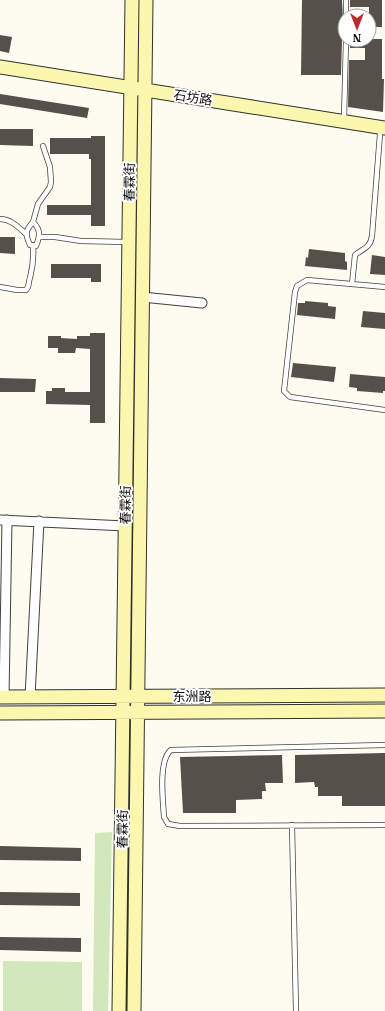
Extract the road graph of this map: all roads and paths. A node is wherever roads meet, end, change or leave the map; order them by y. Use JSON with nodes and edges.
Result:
{"nodes":[{"id":1,"x":132,"y":0,"type":"edge"},
{"id":2,"x":146,"y":0,"type":"edge"},
{"id":3,"x":346,"y":48,"type":"edge"},
{"id":4,"x":0,"y":67,"type":"edge"},
{"id":5,"x":0,"y":75,"type":"edge"},
{"id":6,"x":130,"y":91,"type":"junction"},
{"id":7,"x":145,"y":93,"type":"junction"},
{"id":8,"x":344,"y":121,"type":"junction"},
{"id":9,"x":383,"y":132,"type":"edge"},
{"id":10,"x":43,"y":146,"type":"dead end"},
{"id":11,"x":0,"y":219,"type":"edge"},
{"id":12,"x":33,"y":222,"type":"junction"},
{"id":13,"x":26,"y":234,"type":"junction"},
{"id":14,"x":40,"y":237,"type":"junction"},
{"id":15,"x":128,"y":242,"type":"junction"},
{"id":16,"x":33,"y":245,"type":"junction"},
{"id":17,"x":352,"y":284,"type":"junction"},
{"id":18,"x":0,"y":287,"type":"edge"},
{"id":19,"x":385,"y":287,"type":"edge"},
{"id":20,"x":142,"y":297,"type":"junction"},
{"id":21,"x":202,"y":303,"type":"dead end"},
{"id":22,"x":385,"y":410,"type":"edge"},
{"id":23,"x":4,"y":520,"type":"edge"},
{"id":24,"x":39,"y":521,"type":"junction"},
{"id":25,"x":125,"y":526,"type":"junction"},
{"id":26,"x":2,"y":693,"type":"edge"},
{"id":27,"x":385,"y":695,"type":"edge"},
{"id":28,"x":123,"y":696,"type":"junction"},
{"id":29,"x":138,"y":696,"type":"junction"},
{"id":30,"x":30,"y":697,"type":"junction"},
{"id":31,"x":385,"y":711,"type":"edge"},
{"id":32,"x":123,"y":712,"type":"junction"},
{"id":33,"x":138,"y":712,"type":"junction"},
{"id":34,"x":0,"y":713,"type":"edge"},
{"id":35,"x":385,"y":745,"type":"edge"},
{"id":36,"x":292,"y":825,"type":"junction"},
{"id":37,"x":385,"y":825,"type":"edge"},
{"id":38,"x":120,"y":1011,"type":"edge"},
{"id":39,"x":134,"y":1011,"type":"edge"},
{"id":40,"x":296,"y":1011,"type":"edge"}],
"edges":[{"from":1,"to":6,"type":"main road","name":"春霖街"},
{"from":2,"to":7,"type":"main road","name":"春霖街"},
{"from":3,"to":8,"type":"lane"},
{"from":4,"to":6,"type":"main road","name":"石坊路"},
{"from":5,"to":6,"type":"main road","name":"石坊路"},
{"from":6,"to":7,"type":"main road","name":"石坊路"},
{"from":6,"to":15,"type":"main road","name":"春霖街"},
{"from":7,"to":8,"type":"main road","name":"石坊路"},
{"from":7,"to":9,"type":"main road","name":"石坊路"},
{"from":7,"to":20,"type":"main road","name":"春霖街"},
{"from":8,"to":9,"type":"main road","name":"石坊路"},
{"from":9,"to":17,"type":"lane"},
{"from":10,"to":12,"type":"lane"},
{"from":11,"to":13,"type":"lane"},
{"from":12,"to":13,"type":"lane"},
{"from":12,"to":14,"type":"lane"},
{"from":13,"to":16,"type":"lane"},
{"from":14,"to":15,"type":"lane"},
{"from":14,"to":16,"type":"lane"},
{"from":15,"to":25,"type":"main road","name":"春霖街"},
{"from":16,"to":18,"type":"lane"},
{"from":17,"to":19,"type":"lane"},
{"from":17,"to":22,"type":"lane"},
{"from":20,"to":21,"type":"street"},
{"from":20,"to":29,"type":"main road","name":"春霖街"},
{"from":23,"to":24,"type":"street"},
{"from":23,"to":26,"type":"street"},
{"from":24,"to":25,"type":"street"},
{"from":24,"to":30,"type":"street"},
{"from":25,"to":28,"type":"main road","name":"春霖街"},
{"from":26,"to":30,"type":"main road","name":"东洲路"},
{"from":27,"to":29,"type":"main road","name":"东洲路"},
{"from":28,"to":29,"type":"main road","name":"东洲路"},
{"from":28,"to":30,"type":"main road","name":"东洲路"},
{"from":28,"to":32,"type":"main road","name":"春霖街"},
{"from":29,"to":33,"type":"main road","name":"春霖街"},
{"from":31,"to":33,"type":"main road","name":"东洲路"},
{"from":32,"to":33,"type":"main road","name":"东洲路"},
{"from":32,"to":34,"type":"main road","name":"东洲路"},
{"from":32,"to":38,"type":"main road","name":"春霖街"},
{"from":33,"to":39,"type":"main road","name":"春霖街"},
{"from":35,"to":36,"type":"lane"},
{"from":36,"to":37,"type":"lane"},
{"from":36,"to":40,"type":"lane"}]}
